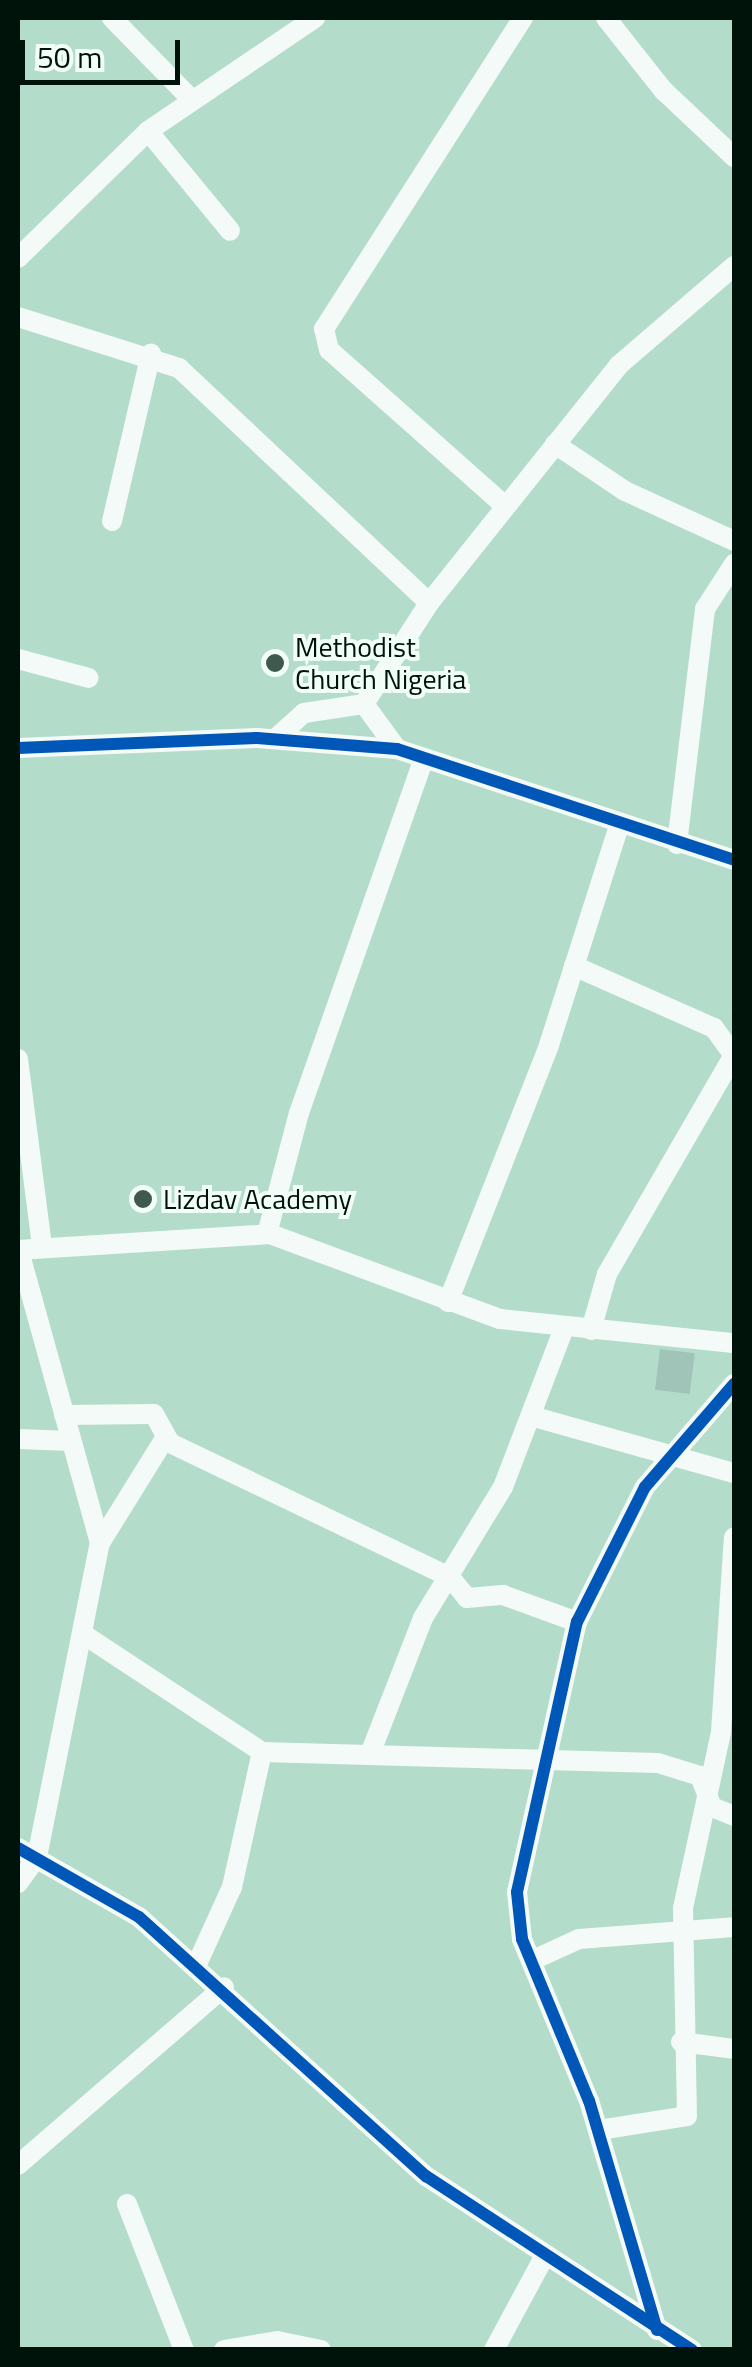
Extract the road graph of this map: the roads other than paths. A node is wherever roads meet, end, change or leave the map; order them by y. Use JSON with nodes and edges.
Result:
{"nodes":[{"id":1,"x":112,"y":18,"type":"edge"},
{"id":2,"x":315,"y":18,"type":"edge"},
{"id":3,"x":523,"y":18,"type":"edge"},
{"id":4,"x":606,"y":18,"type":"edge"},
{"id":5,"x":192,"y":100,"type":"junction"},
{"id":6,"x":148,"y":131,"type":"junction"},
{"id":7,"x":734,"y":156,"type":"edge"},
{"id":8,"x":230,"y":231,"type":"dead end"},
{"id":9,"x":18,"y":258,"type":"edge"},
{"id":10,"x":734,"y":266,"type":"edge"},
{"id":11,"x":18,"y":316,"type":"edge"},
{"id":12,"x":151,"y":354,"type":"junction"},
{"id":13,"x":555,"y":444,"type":"junction"},
{"id":14,"x":505,"y":506,"type":"junction"},
{"id":15,"x":112,"y":521,"type":"dead end"},
{"id":16,"x":734,"y":541,"type":"edge"},
{"id":17,"x":734,"y":564,"type":"edge"},
{"id":18,"x":429,"y":602,"type":"junction"},
{"id":19,"x":18,"y":658,"type":"edge"},
{"id":20,"x":89,"y":678,"type":"dead end"},
{"id":21,"x":364,"y":704,"type":"junction"},
{"id":22,"x":275,"y":740,"type":"junction"},
{"id":23,"x":18,"y":748,"type":"edge"},
{"id":24,"x":396,"y":749,"type":"junction"},
{"id":25,"x":424,"y":759,"type":"junction"},
{"id":26,"x":619,"y":825,"type":"junction"},
{"id":27,"x":677,"y":844,"type":"junction"},
{"id":28,"x":734,"y":860,"type":"edge"},
{"id":29,"x":574,"y":966,"type":"junction"},
{"id":30,"x":734,"y":1056,"type":"edge"},
{"id":31,"x":18,"y":1059,"type":"edge"},
{"id":32,"x":267,"y":1234,"type":"junction"},
{"id":33,"x":42,"y":1247,"type":"junction"},
{"id":34,"x":18,"y":1250,"type":"edge"},
{"id":35,"x":448,"y":1302,"type":"junction"},
{"id":36,"x":564,"y":1328,"type":"junction"},
{"id":37,"x":591,"y":1330,"type":"junction"},
{"id":38,"x":734,"y":1344,"type":"edge"},
{"id":39,"x":734,"y":1384,"type":"edge"},
{"id":40,"x":64,"y":1415,"type":"junction"},
{"id":41,"x":531,"y":1416,"type":"junction"},
{"id":42,"x":164,"y":1438,"type":"junction"},
{"id":43,"x":18,"y":1439,"type":"edge"},
{"id":44,"x":71,"y":1441,"type":"junction"},
{"id":45,"x":677,"y":1450,"type":"junction"},
{"id":46,"x":734,"y":1473,"type":"edge"},
{"id":47,"x":734,"y":1538,"type":"edge"},
{"id":48,"x":100,"y":1543,"type":"junction"},
{"id":49,"x":450,"y":1577,"type":"junction"},
{"id":50,"x":577,"y":1622,"type":"junction"},
{"id":51,"x":83,"y":1634,"type":"junction"},
{"id":52,"x":262,"y":1752,"type":"junction"},
{"id":53,"x":543,"y":1752,"type":"junction"},
{"id":54,"x":370,"y":1754,"type":"junction"},
{"id":55,"x":706,"y":1785,"type":"junction"},
{"id":56,"x":734,"y":1816,"type":"edge"},
{"id":57,"x":27,"y":1852,"type":"edge"},
{"id":58,"x":18,"y":1882,"type":"edge"},
{"id":59,"x":687,"y":1924,"type":"junction"},
{"id":60,"x":734,"y":1928,"type":"edge"},
{"id":61,"x":531,"y":1961,"type":"junction"},
{"id":62,"x":196,"y":1964,"type":"junction"},
{"id":63,"x":224,"y":1987,"type":"junction"},
{"id":64,"x":681,"y":2042,"type":"junction"},
{"id":65,"x":734,"y":2049,"type":"edge"},
{"id":66,"x":599,"y":2130,"type":"junction"},
{"id":67,"x":18,"y":2165,"type":"edge"},
{"id":68,"x":127,"y":2204,"type":"dead end"},
{"id":69,"x":544,"y":2257,"type":"junction"},
{"id":70,"x":656,"y":2330,"type":"junction"},
{"id":71,"x":184,"y":2350,"type":"edge"},
{"id":72,"x":224,"y":2350,"type":"edge"},
{"id":73,"x":321,"y":2350,"type":"edge"},
{"id":74,"x":494,"y":2350,"type":"edge"},
{"id":75,"x":692,"y":2350,"type":"edge"}],
"edges":[{"from":1,"to":5,"type":"street"},
{"from":2,"to":5,"type":"street"},
{"from":3,"to":14,"type":"street"},
{"from":4,"to":7,"type":"street"},
{"from":5,"to":6,"type":"street"},
{"from":6,"to":8,"type":"street"},
{"from":6,"to":9,"type":"street"},
{"from":10,"to":13,"type":"street"},
{"from":11,"to":12,"type":"street"},
{"from":12,"to":15,"type":"street"},
{"from":12,"to":18,"type":"street"},
{"from":13,"to":14,"type":"street"},
{"from":13,"to":16,"type":"street"},
{"from":14,"to":18,"type":"street"},
{"from":17,"to":27,"type":"street"},
{"from":18,"to":21,"type":"street"},
{"from":19,"to":20,"type":"street"},
{"from":21,"to":22,"type":"street"},
{"from":21,"to":24,"type":"street"},
{"from":22,"to":23,"type":"street"},
{"from":22,"to":24,"type":"street"},
{"from":24,"to":25,"type":"street"},
{"from":25,"to":26,"type":"street"},
{"from":25,"to":32,"type":"street"},
{"from":26,"to":27,"type":"street"},
{"from":26,"to":29,"type":"street"},
{"from":27,"to":28,"type":"street"},
{"from":29,"to":30,"type":"street"},
{"from":29,"to":35,"type":"street"},
{"from":30,"to":37,"type":"street"},
{"from":31,"to":33,"type":"street"},
{"from":32,"to":33,"type":"street"},
{"from":32,"to":35,"type":"street"},
{"from":33,"to":34,"type":"street"},
{"from":34,"to":40,"type":"street"},
{"from":35,"to":36,"type":"street"},
{"from":36,"to":37,"type":"street"},
{"from":36,"to":41,"type":"street"},
{"from":37,"to":38,"type":"street"},
{"from":39,"to":45,"type":"street"},
{"from":40,"to":42,"type":"street"},
{"from":40,"to":44,"type":"street"},
{"from":41,"to":45,"type":"street"},
{"from":41,"to":49,"type":"street"},
{"from":42,"to":48,"type":"street"},
{"from":42,"to":49,"type":"street"},
{"from":43,"to":44,"type":"street"},
{"from":44,"to":48,"type":"street"},
{"from":45,"to":46,"type":"street"},
{"from":45,"to":50,"type":"street"},
{"from":47,"to":55,"type":"street"},
{"from":48,"to":51,"type":"street"},
{"from":49,"to":50,"type":"street"},
{"from":49,"to":54,"type":"street"},
{"from":50,"to":53,"type":"street"},
{"from":51,"to":52,"type":"street"},
{"from":51,"to":57,"type":"street"},
{"from":52,"to":54,"type":"street"},
{"from":52,"to":62,"type":"street"},
{"from":53,"to":54,"type":"street"},
{"from":53,"to":55,"type":"street"},
{"from":53,"to":61,"type":"street"},
{"from":55,"to":56,"type":"street"},
{"from":55,"to":59,"type":"street"},
{"from":57,"to":58,"type":"street"},
{"from":57,"to":62,"type":"street"},
{"from":59,"to":60,"type":"street"},
{"from":59,"to":61,"type":"street"},
{"from":59,"to":64,"type":"street"},
{"from":61,"to":66,"type":"street"},
{"from":62,"to":63,"type":"street"},
{"from":63,"to":67,"type":"street"},
{"from":63,"to":69,"type":"street"},
{"from":64,"to":65,"type":"street"},
{"from":64,"to":66,"type":"street"},
{"from":66,"to":70,"type":"street"},
{"from":68,"to":71,"type":"street"},
{"from":69,"to":70,"type":"street"},
{"from":69,"to":74,"type":"street"},
{"from":70,"to":75,"type":"street"},
{"from":72,"to":73,"type":"street"}]}
